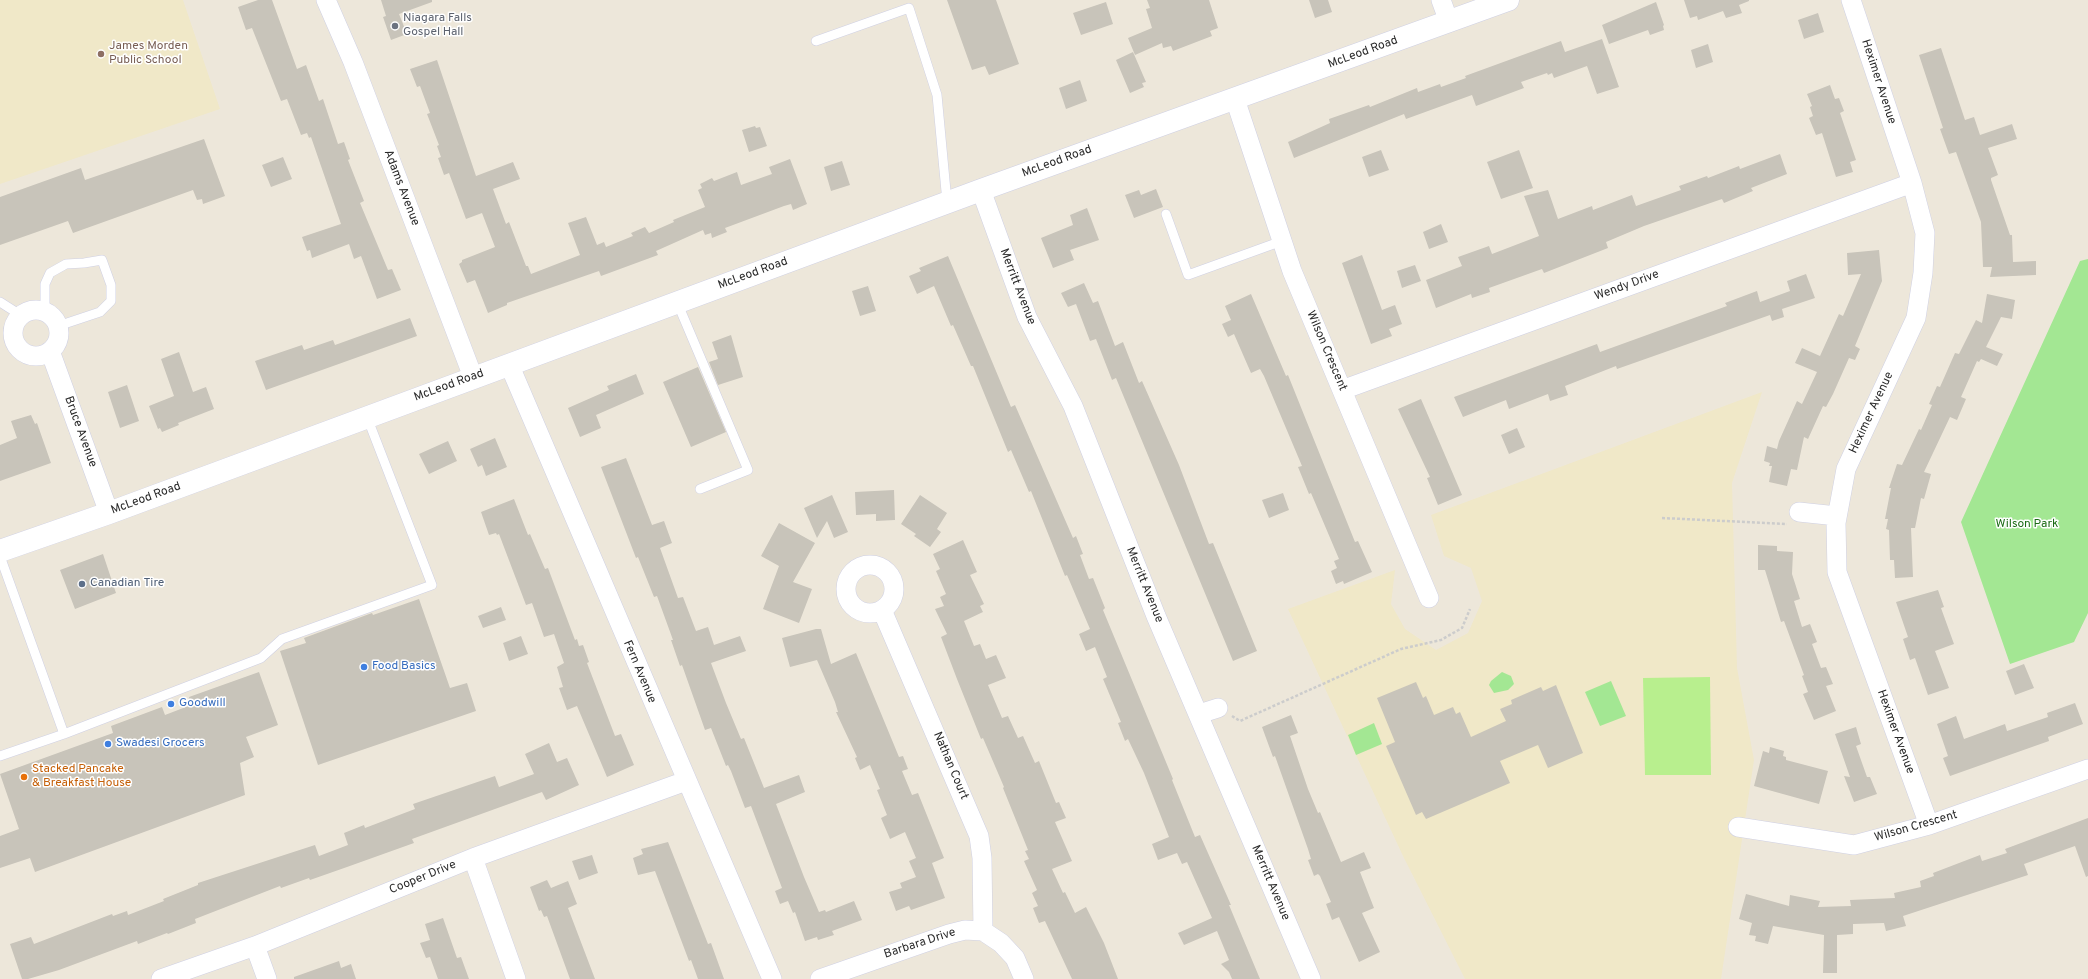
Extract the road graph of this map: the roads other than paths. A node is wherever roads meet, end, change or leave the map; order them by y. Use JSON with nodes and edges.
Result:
{"nodes":[{"id":1,"x":326,"y":0,"type":"edge"},
{"id":2,"x":1441,"y":0,"type":"edge"},
{"id":3,"x":1508,"y":0,"type":"edge"},
{"id":4,"x":1851,"y":0,"type":"edge"},
{"id":5,"x":1449,"y":22,"type":"junction"},
{"id":6,"x":816,"y":41,"type":"dead end"},
{"id":7,"x":1235,"y":99,"type":"junction"},
{"id":8,"x":1912,"y":183,"type":"junction"},
{"id":9,"x":981,"y":190,"type":"junction"},
{"id":10,"x":947,"y":202,"type":"junction"},
{"id":11,"x":1166,"y":214,"type":"dead end"},
{"id":12,"x":1282,"y":241,"type":"junction"},
{"id":13,"x":0,"y":302,"type":"edge"},
{"id":14,"x":678,"y":302,"type":"junction"},
{"id":15,"x":45,"y":312,"type":"junction"},
{"id":16,"x":22,"y":316,"type":"junction"},
{"id":17,"x":58,"y":326,"type":"junction"},
{"id":18,"x":50,"y":351,"type":"junction"},
{"id":19,"x":509,"y":364,"type":"junction"},
{"id":20,"x":473,"y":377,"type":"junction"},
{"id":21,"x":1342,"y":390,"type":"junction"},
{"id":22,"x":367,"y":416,"type":"junction"},
{"id":23,"x":700,"y":489,"type":"dead end"},
{"id":24,"x":109,"y":512,"type":"junction"},
{"id":25,"x":1799,"y":512,"type":"road end"},
{"id":26,"x":1837,"y":516,"type":"junction"},
{"id":27,"x":0,"y":551,"type":"edge"},
{"id":28,"x":0,"y":556,"type":"edge"},
{"id":29,"x":1429,"y":598,"type":"dead end"},
{"id":30,"x":882,"y":610,"type":"dead end"},
{"id":31,"x":1218,"y":708,"type":"road end"},
{"id":32,"x":1199,"y":714,"type":"junction"},
{"id":33,"x":64,"y":734,"type":"junction"},
{"id":34,"x":0,"y":756,"type":"edge"},
{"id":35,"x":2088,"y":769,"type":"edge"},
{"id":36,"x":686,"y":781,"type":"junction"},
{"id":37,"x":1929,"y":825,"type":"junction"},
{"id":38,"x":1738,"y":827,"type":"dead end"},
{"id":39,"x":473,"y":858,"type":"junction"},
{"id":40,"x":983,"y":931,"type":"junction"},
{"id":41,"x":255,"y":946,"type":"junction"},
{"id":42,"x":161,"y":979,"type":"edge"},
{"id":43,"x":267,"y":979,"type":"edge"},
{"id":44,"x":516,"y":979,"type":"edge"},
{"id":45,"x":772,"y":979,"type":"edge"},
{"id":46,"x":820,"y":979,"type":"edge"},
{"id":47,"x":1024,"y":979,"type":"edge"},
{"id":48,"x":1310,"y":979,"type":"edge"}],
"edges":[{"from":1,"to":20,"type":"street","name":"Adams Avenue"},
{"from":2,"to":5,"type":"street"},
{"from":3,"to":5,"type":"main road","name":"McLeod Road"},
{"from":4,"to":8,"type":"street","name":"Heximer Avenue"},
{"from":5,"to":7,"type":"main road","name":"McLeod Road"},
{"from":6,"to":10,"type":"lane"},
{"from":7,"to":9,"type":"main road","name":"McLeod Road"},
{"from":7,"to":12,"type":"street","name":"Wilson Crescent"},
{"from":8,"to":21,"type":"street","name":"Wendy Drive"},
{"from":8,"to":26,"type":"street","name":"Heximer Avenue"},
{"from":9,"to":10,"type":"main road","name":"McLeod Road"},
{"from":9,"to":32,"type":"street","name":"Merritt Avenue"},
{"from":10,"to":14,"type":"main road","name":"McLeod Road"},
{"from":11,"to":12,"type":"lane"},
{"from":12,"to":21,"type":"street","name":"Wilson Crescent"},
{"from":13,"to":16,"type":"lane"},
{"from":14,"to":19,"type":"main road","name":"McLeod Road"},
{"from":14,"to":23,"type":"lane"},
{"from":15,"to":16,"type":"street"},
{"from":15,"to":17,"type":"street"},
{"from":15,"to":17,"type":"lane"},
{"from":16,"to":18,"type":"street"},
{"from":17,"to":18,"type":"street"},
{"from":18,"to":24,"type":"street","name":"Bruce Avenue"},
{"from":19,"to":20,"type":"main road","name":"McLeod Road"},
{"from":19,"to":36,"type":"street","name":"Fern Avenue"},
{"from":20,"to":22,"type":"main road","name":"McLeod Road"},
{"from":21,"to":29,"type":"street","name":"Wilson Crescent"},
{"from":22,"to":24,"type":"main road","name":"McLeod Road"},
{"from":22,"to":33,"type":"lane"},
{"from":24,"to":27,"type":"main road","name":"McLeod Road"},
{"from":25,"to":26,"type":"street"},
{"from":26,"to":37,"type":"street","name":"Heximer Avenue"},
{"from":28,"to":33,"type":"lane"},
{"from":30,"to":40,"type":"street","name":"Nathan Court"},
{"from":31,"to":32,"type":"street"},
{"from":32,"to":48,"type":"street","name":"Merritt Avenue"},
{"from":33,"to":34,"type":"lane"},
{"from":35,"to":37,"type":"street","name":"Wilson Crescent"},
{"from":36,"to":39,"type":"street","name":"Cooper Drive"},
{"from":36,"to":45,"type":"street","name":"Fern Avenue"},
{"from":37,"to":38,"type":"street","name":"Wilson Crescent"},
{"from":39,"to":41,"type":"street","name":"Cooper Drive"},
{"from":39,"to":44,"type":"street"},
{"from":40,"to":46,"type":"street","name":"Barbara Drive"},
{"from":40,"to":47,"type":"street"},
{"from":41,"to":42,"type":"street","name":"Cooper Drive"},
{"from":41,"to":43,"type":"street"}]}
